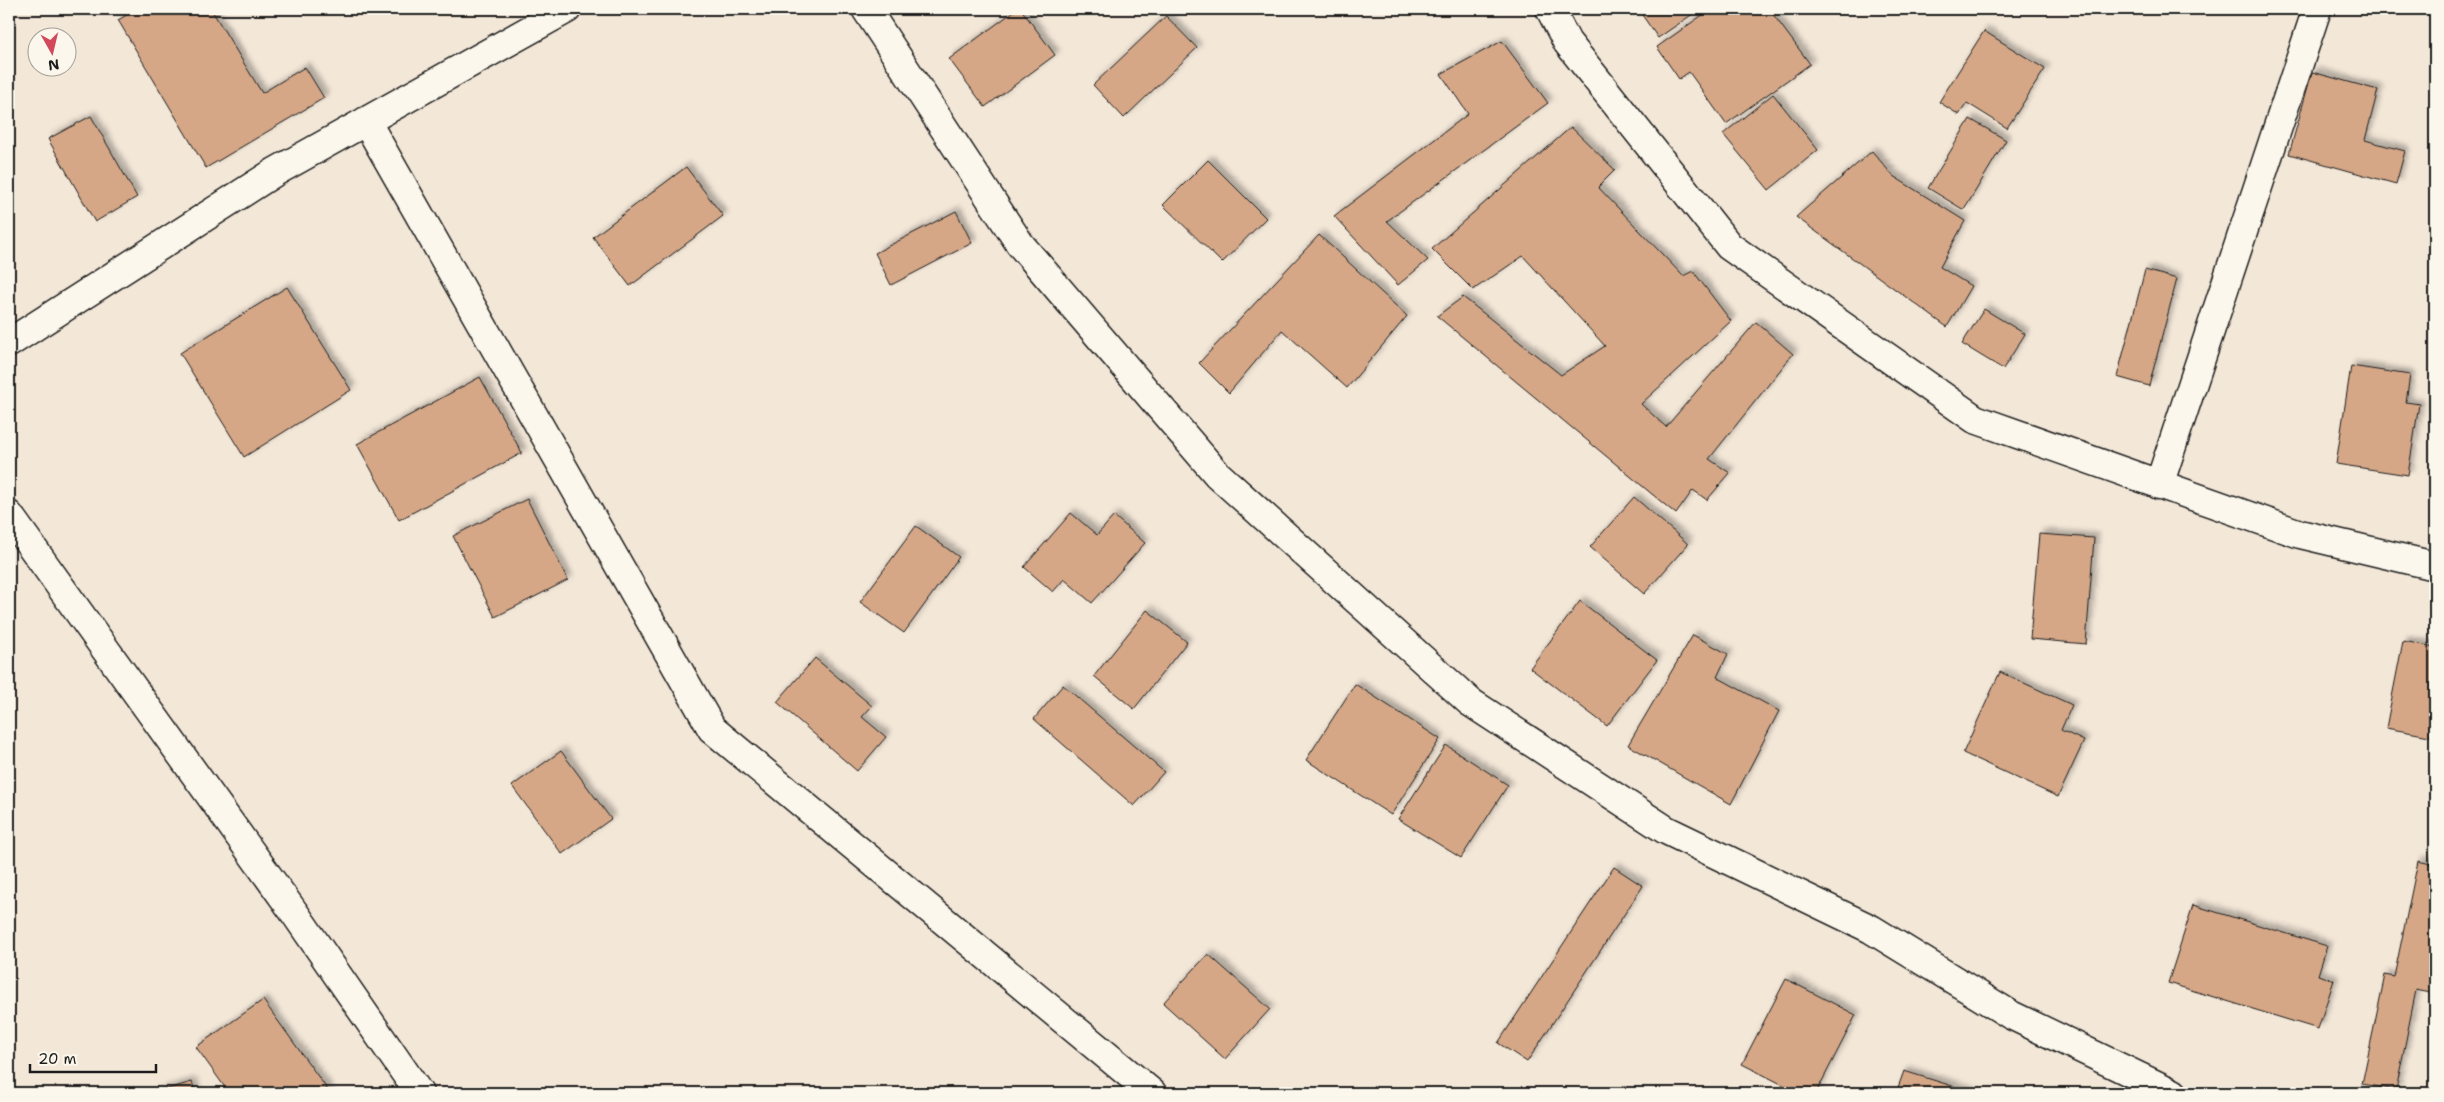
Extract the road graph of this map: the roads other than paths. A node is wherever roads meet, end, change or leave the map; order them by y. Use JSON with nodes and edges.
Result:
{"nodes":[{"id":1,"x":568,"y":9,"type":"edge"},
{"id":2,"x":866,"y":9,"type":"edge"},
{"id":3,"x":1550,"y":9,"type":"edge"},
{"id":4,"x":2317,"y":9,"type":"edge"},
{"id":5,"x":366,"y":121,"type":"junction"},
{"id":6,"x":9,"y":343,"type":"edge"},
{"id":7,"x":2159,"y":485,"type":"junction"},
{"id":8,"x":9,"y":515,"type":"edge"},
{"id":9,"x":2435,"y":566,"type":"edge"},
{"id":10,"x":419,"y":1093,"type":"edge"},
{"id":11,"x":1152,"y":1093,"type":"edge"},
{"id":12,"x":2173,"y":1093,"type":"edge"}],
"edges":[{"from":1,"to":5,"type":"street"},
{"from":2,"to":12,"type":"street"},
{"from":3,"to":7,"type":"street"},
{"from":4,"to":7,"type":"street"},
{"from":5,"to":6,"type":"street"},
{"from":5,"to":11,"type":"street"},
{"from":7,"to":9,"type":"street"},
{"from":8,"to":10,"type":"street"}]}
